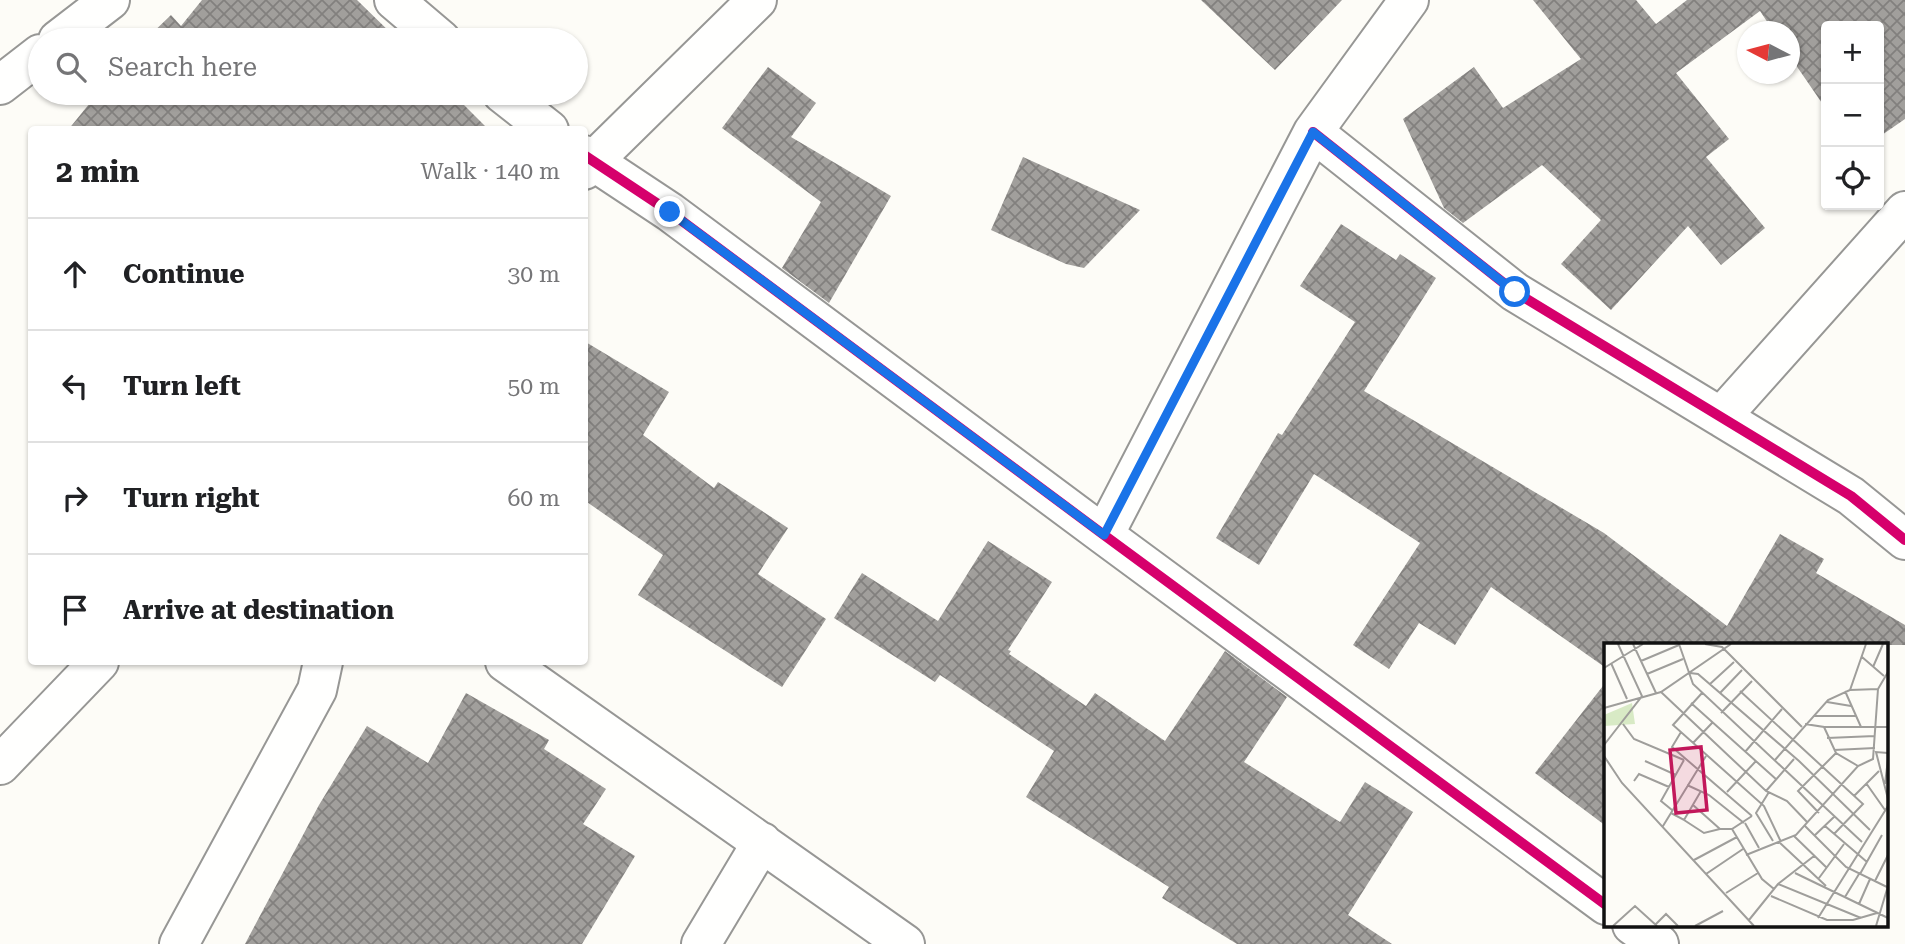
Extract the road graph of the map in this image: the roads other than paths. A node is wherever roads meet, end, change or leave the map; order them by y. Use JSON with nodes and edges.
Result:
{"nodes":[{"id":1,"x":110,"y":0,"type":"edge"},
{"id":2,"x":394,"y":0,"type":"edge"},
{"id":3,"x":757,"y":0,"type":"edge"},
{"id":4,"x":1409,"y":0,"type":"edge"},
{"id":5,"x":74,"y":28,"type":"edge"},
{"id":6,"x":427,"y":28,"type":"edge"},
{"id":7,"x":28,"y":63,"type":"edge"},
{"id":8,"x":0,"y":85,"type":"edge"},
{"id":9,"x":517,"y":105,"type":"edge"},
{"id":10,"x":544,"y":126,"type":"edge"},
{"id":11,"x":1313,"y":132,"type":"junction"},
{"id":12,"x":588,"y":162,"type":"edge"},
{"id":13,"x":1905,"y":211,"type":"edge"},
{"id":14,"x":1721,"y":417,"type":"junction"},
{"id":15,"x":1104,"y":535,"type":"junction"},
{"id":16,"x":1905,"y":540,"type":"edge"},
{"id":17,"x":96,"y":665,"type":"edge"},
{"id":18,"x":322,"y":665,"type":"edge"},
{"id":19,"x":509,"y":665,"type":"edge"},
{"id":20,"x":0,"y":765,"type":"edge"},
{"id":21,"x":762,"y":842,"type":"junction"},
{"id":22,"x":1604,"y":904,"type":"edge"},
{"id":23,"x":1633,"y":926,"type":"edge"},
{"id":24,"x":179,"y":944,"type":"edge"},
{"id":25,"x":701,"y":944,"type":"edge"},
{"id":26,"x":905,"y":944,"type":"edge"},
{"id":27,"x":1658,"y":944,"type":"edge"}],
"edges":[{"from":1,"to":5,"type":"street"},
{"from":2,"to":6,"type":"street"},
{"from":3,"to":12,"type":"street"},
{"from":4,"to":11,"type":"street"},
{"from":7,"to":8,"type":"street"},
{"from":9,"to":10,"type":"street"},
{"from":11,"to":14,"type":"street"},
{"from":11,"to":15,"type":"street"},
{"from":12,"to":15,"type":"street"},
{"from":13,"to":14,"type":"street"},
{"from":14,"to":16,"type":"street"},
{"from":15,"to":22,"type":"street"},
{"from":17,"to":20,"type":"street"},
{"from":18,"to":24,"type":"street"},
{"from":19,"to":21,"type":"street"},
{"from":21,"to":25,"type":"street"},
{"from":21,"to":26,"type":"street"},
{"from":23,"to":27,"type":"street"}]}
